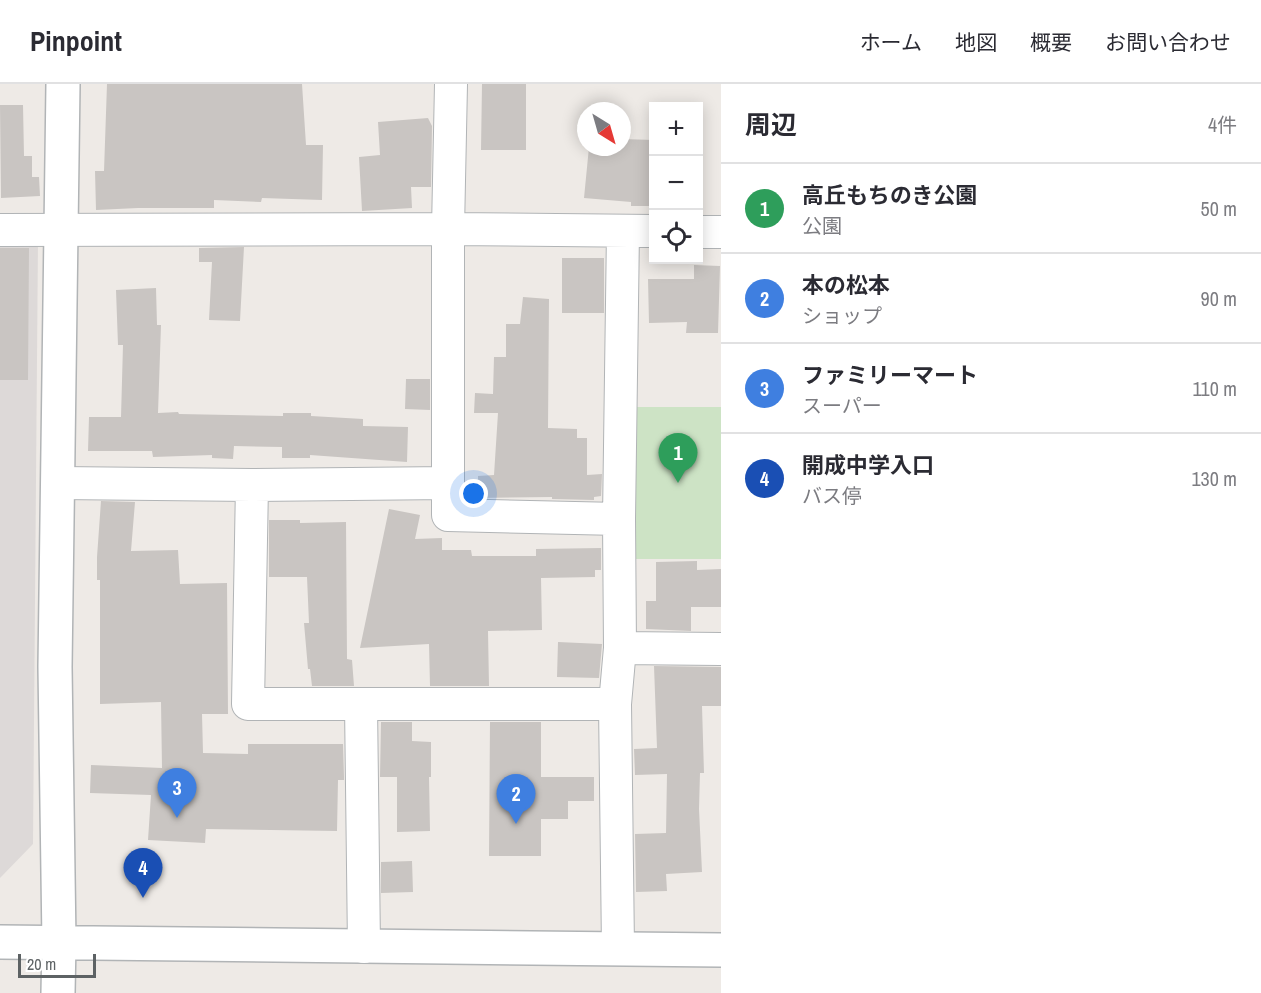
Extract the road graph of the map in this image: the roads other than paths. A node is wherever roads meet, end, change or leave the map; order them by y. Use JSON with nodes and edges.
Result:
{"nodes":[{"id":1,"x":63,"y":84,"type":"edge"},
{"id":2,"x":451,"y":84,"type":"edge"},
{"id":3,"x":448,"y":229,"type":"junction"},
{"id":4,"x":0,"y":230,"type":"edge"},
{"id":5,"x":62,"y":230,"type":"junction"},
{"id":6,"x":623,"y":231,"type":"junction"},
{"id":7,"x":649,"y":231,"type":"edge"},
{"id":8,"x":703,"y":232,"type":"edge"},
{"id":9,"x":721,"y":232,"type":"edge"},
{"id":10,"x":59,"y":483,"type":"junction"},
{"id":11,"x":448,"y":483,"type":"junction"},
{"id":12,"x":252,"y":485,"type":"junction"},
{"id":13,"x":619,"y":519,"type":"junction"},
{"id":14,"x":620,"y":648,"type":"junction"},
{"id":15,"x":721,"y":650,"type":"edge"},
{"id":16,"x":361,"y":704,"type":"junction"},
{"id":17,"x":615,"y":704,"type":"junction"},
{"id":18,"x":0,"y":942,"type":"edge"},
{"id":19,"x":59,"y":942,"type":"junction"},
{"id":20,"x":364,"y":947,"type":"junction"},
{"id":21,"x":618,"y":948,"type":"junction"},
{"id":22,"x":721,"y":950,"type":"edge"},
{"id":23,"x":58,"y":993,"type":"edge"}],
"edges":[{"from":1,"to":5,"type":"street"},
{"from":2,"to":3,"type":"street"},
{"from":3,"to":5,"type":"street"},
{"from":3,"to":6,"type":"street"},
{"from":3,"to":11,"type":"street"},
{"from":4,"to":5,"type":"street"},
{"from":5,"to":10,"type":"street"},
{"from":6,"to":7,"type":"street"},
{"from":6,"to":13,"type":"street"},
{"from":8,"to":9,"type":"street"},
{"from":10,"to":12,"type":"street"},
{"from":10,"to":19,"type":"street"},
{"from":11,"to":12,"type":"street"},
{"from":11,"to":13,"type":"street"},
{"from":12,"to":16,"type":"street"},
{"from":13,"to":14,"type":"street"},
{"from":14,"to":15,"type":"street"},
{"from":14,"to":17,"type":"street"},
{"from":16,"to":17,"type":"street"},
{"from":16,"to":20,"type":"street"},
{"from":17,"to":21,"type":"street"},
{"from":18,"to":19,"type":"street"},
{"from":19,"to":20,"type":"street"},
{"from":19,"to":23,"type":"street"},
{"from":20,"to":21,"type":"street"},
{"from":21,"to":22,"type":"street"}]}
